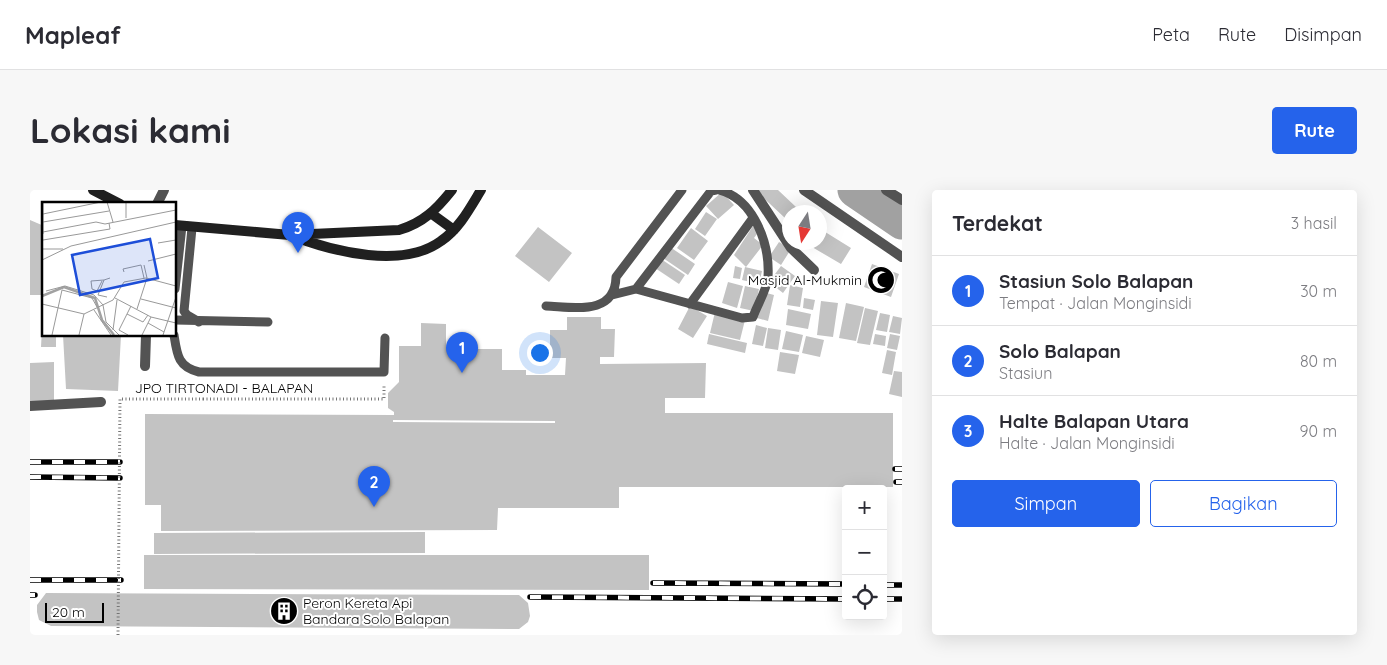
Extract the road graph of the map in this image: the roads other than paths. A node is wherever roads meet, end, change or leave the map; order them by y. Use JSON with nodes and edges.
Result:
{"nodes":[{"id":1,"x":93,"y":190,"type":"edge"},
{"id":2,"x":164,"y":190,"type":"edge"},
{"id":3,"x":452,"y":190,"type":"edge"},
{"id":4,"x":481,"y":190,"type":"edge"},
{"id":5,"x":682,"y":190,"type":"edge"},
{"id":6,"x":717,"y":190,"type":"edge"},
{"id":7,"x":753,"y":190,"type":"edge"},
{"id":8,"x":804,"y":190,"type":"edge"},
{"id":9,"x":886,"y":190,"type":"edge"},
{"id":10,"x":902,"y":200,"type":"edge"},
{"id":11,"x":116,"y":202,"type":"edge"},
{"id":12,"x":158,"y":202,"type":"edge"},
{"id":13,"x":432,"y":214,"type":"junction"},
{"id":14,"x":753,"y":218,"type":"junction"},
{"id":15,"x":183,"y":226,"type":"edge"},
{"id":16,"x":454,"y":230,"type":"junction"},
{"id":17,"x":290,"y":235,"type":"junction"},
{"id":18,"x":902,"y":257,"type":"edge"},
{"id":19,"x":814,"y":270,"type":"dead end"},
{"id":20,"x":176,"y":280,"type":"edge"},
{"id":21,"x":636,"y":289,"type":"junction"},
{"id":22,"x":612,"y":295,"type":"junction"},
{"id":23,"x":690,"y":304,"type":"junction"},
{"id":24,"x":546,"y":306,"type":"dead end"},
{"id":25,"x":176,"y":320,"type":"edge"},
{"id":26,"x":199,"y":322,"type":"junction"},
{"id":27,"x":268,"y":322,"type":"dead end"},
{"id":28,"x":146,"y":336,"type":"edge"},
{"id":29,"x":174,"y":336,"type":"edge"},
{"id":30,"x":385,"y":338,"type":"dead end"},
{"id":31,"x":146,"y":366,"type":"dead end"},
{"id":32,"x":101,"y":402,"type":"dead end"},
{"id":33,"x":30,"y":406,"type":"edge"}],
"edges":[{"from":1,"to":11,"type":"main road"},
{"from":2,"to":12,"type":"street"},
{"from":3,"to":13,"type":"main road"},
{"from":4,"to":16,"type":"main road"},
{"from":5,"to":22,"type":"lane"},
{"from":6,"to":14,"type":"lane"},
{"from":6,"to":21,"type":"lane"},
{"from":7,"to":19,"type":"street"},
{"from":8,"to":18,"type":"street"},
{"from":9,"to":10,"type":"street"},
{"from":13,"to":16,"type":"main road"},
{"from":13,"to":17,"type":"main road"},
{"from":14,"to":23,"type":"lane"},
{"from":14,"to":23,"type":"lane"},
{"from":15,"to":17,"type":"main road"},
{"from":15,"to":20,"type":"lane"},
{"from":15,"to":26,"type":"lane"},
{"from":16,"to":17,"type":"main road"},
{"from":21,"to":22,"type":"lane"},
{"from":21,"to":23,"type":"lane"},
{"from":22,"to":24,"type":"lane"},
{"from":25,"to":26,"type":"lane"},
{"from":26,"to":27,"type":"lane"},
{"from":28,"to":31,"type":"street"},
{"from":29,"to":30,"type":"lane"},
{"from":32,"to":33,"type":"street"}]}
